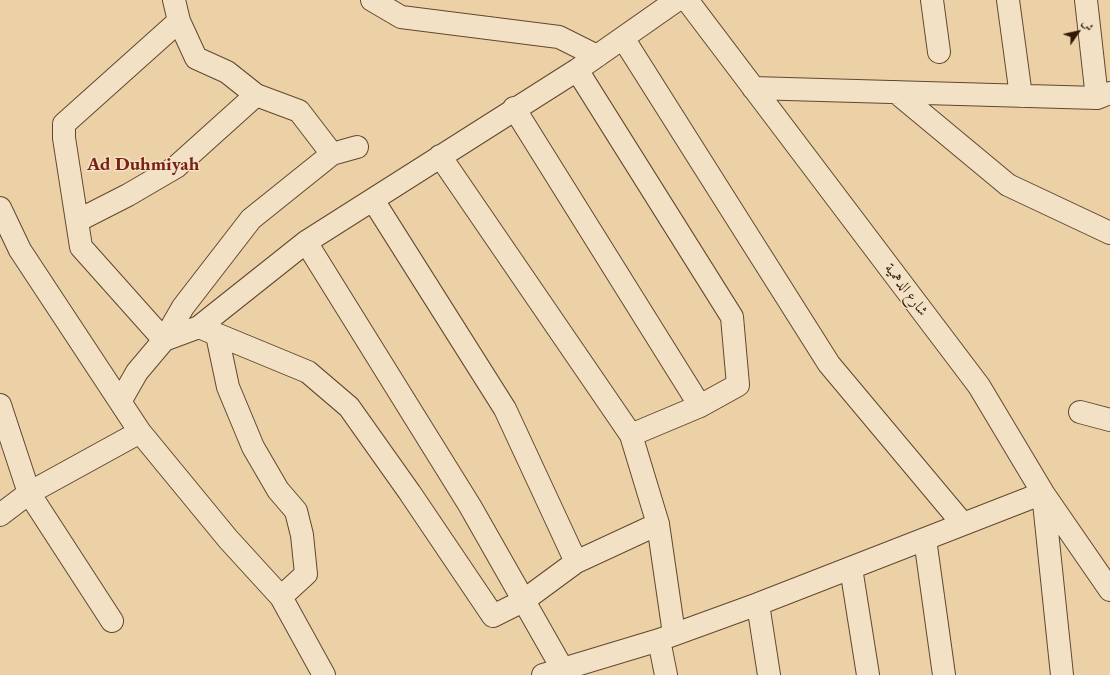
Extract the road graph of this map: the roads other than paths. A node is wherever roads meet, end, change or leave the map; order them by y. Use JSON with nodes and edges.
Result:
{"nodes":[{"id":1,"x":174,"y":0,"type":"edge"},
{"id":2,"x":372,"y":0,"type":"edge"},
{"id":3,"x":677,"y":0,"type":"edge"},
{"id":4,"x":687,"y":0,"type":"edge"},
{"id":5,"x":932,"y":0,"type":"edge"},
{"id":6,"x":1008,"y":0,"type":"edge"},
{"id":7,"x":1086,"y":0,"type":"edge"},
{"id":8,"x":179,"y":21,"type":"junction"},
{"id":9,"x":623,"y":38,"type":"junction"},
{"id":10,"x":939,"y":52,"type":"dead end"},
{"id":11,"x":597,"y":56,"type":"junction"},
{"id":12,"x":577,"y":70,"type":"junction"},
{"id":13,"x":753,"y":88,"type":"junction"},
{"id":14,"x":896,"y":92,"type":"junction"},
{"id":15,"x":256,"y":95,"type":"junction"},
{"id":16,"x":1104,"y":95,"type":"edge"},
{"id":17,"x":1021,"y":96,"type":"junction"},
{"id":18,"x":514,"y":108,"type":"junction"},
{"id":19,"x":357,"y":147,"type":"dead end"},
{"id":20,"x":332,"y":154,"type":"junction"},
{"id":21,"x":440,"y":156,"type":"junction"},
{"id":22,"x":373,"y":200,"type":"junction"},
{"id":23,"x":0,"y":208,"type":"edge"},
{"id":24,"x":76,"y":221,"type":"junction"},
{"id":25,"x":1110,"y":233,"type":"edge"},
{"id":26,"x":306,"y":242,"type":"junction"},
{"id":27,"x":208,"y":331,"type":"junction"},
{"id":28,"x":164,"y":340,"type":"junction"},
{"id":29,"x":121,"y":400,"type":"junction"},
{"id":30,"x":0,"y":405,"type":"edge"},
{"id":31,"x":700,"y":406,"type":"junction"},
{"id":32,"x":1080,"y":412,"type":"dead end"},
{"id":33,"x":1110,"y":420,"type":"edge"},
{"id":34,"x":140,"y":432,"type":"junction"},
{"id":35,"x":631,"y":435,"type":"junction"},
{"id":36,"x":29,"y":493,"type":"junction"},
{"id":37,"x":1044,"y":493,"type":"junction"},
{"id":38,"x":0,"y":515,"type":"edge"},
{"id":39,"x":658,"y":524,"type":"junction"},
{"id":40,"x":963,"y":524,"type":"junction"},
{"id":41,"x":925,"y":539,"type":"junction"},
{"id":42,"x":576,"y":562,"type":"junction"},
{"id":43,"x":851,"y":568,"type":"junction"},
{"id":44,"x":1110,"y":590,"type":"edge"},
{"id":45,"x":281,"y":597,"type":"junction"},
{"id":46,"x":523,"y":601,"type":"junction"},
{"id":47,"x":758,"y":604,"type":"junction"},
{"id":48,"x":112,"y":621,"type":"dead end"},
{"id":49,"x":666,"y":637,"type":"junction"},
{"id":50,"x":552,"y":672,"type":"edge"},
{"id":51,"x":324,"y":675,"type":"edge"},
{"id":52,"x":666,"y":675,"type":"edge"},
{"id":53,"x":769,"y":675,"type":"edge"},
{"id":54,"x":868,"y":675,"type":"edge"},
{"id":55,"x":944,"y":675,"type":"edge"},
{"id":56,"x":1062,"y":675,"type":"edge"}],
"edges":[{"from":1,"to":8,"type":"street"},
{"from":2,"to":11,"type":"street"},
{"from":3,"to":9,"type":"street"},
{"from":4,"to":13,"type":"street","name":"شارع الدهمية"},
{"from":5,"to":10,"type":"street"},
{"from":6,"to":17,"type":"street"},
{"from":7,"to":16,"type":"street"},
{"from":8,"to":15,"type":"street"},
{"from":8,"to":24,"type":"street"},
{"from":9,"to":11,"type":"street"},
{"from":9,"to":40,"type":"street"},
{"from":11,"to":12,"type":"street"},
{"from":12,"to":18,"type":"street"},
{"from":12,"to":31,"type":"street"},
{"from":13,"to":14,"type":"street"},
{"from":13,"to":37,"type":"street","name":"شارع الدهمية"},
{"from":14,"to":17,"type":"street"},
{"from":14,"to":25,"type":"street"},
{"from":15,"to":20,"type":"street"},
{"from":15,"to":24,"type":"street"},
{"from":16,"to":17,"type":"street"},
{"from":18,"to":21,"type":"street"},
{"from":18,"to":31,"type":"street"},
{"from":19,"to":20,"type":"street"},
{"from":20,"to":28,"type":"street"},
{"from":21,"to":22,"type":"street"},
{"from":21,"to":35,"type":"street"},
{"from":22,"to":26,"type":"street"},
{"from":22,"to":42,"type":"street"},
{"from":23,"to":29,"type":"street"},
{"from":24,"to":28,"type":"street"},
{"from":26,"to":27,"type":"street"},
{"from":26,"to":46,"type":"street"},
{"from":27,"to":28,"type":"street"},
{"from":27,"to":45,"type":"street"},
{"from":27,"to":46,"type":"street"},
{"from":28,"to":29,"type":"street"},
{"from":29,"to":34,"type":"street"},
{"from":30,"to":36,"type":"street"},
{"from":31,"to":35,"type":"street"},
{"from":32,"to":33,"type":"street"},
{"from":34,"to":36,"type":"street"},
{"from":34,"to":45,"type":"street"},
{"from":35,"to":39,"type":"street"},
{"from":36,"to":38,"type":"street"},
{"from":36,"to":48,"type":"street"},
{"from":37,"to":40,"type":"street"},
{"from":37,"to":44,"type":"street","name":"شارع الدهمية"},
{"from":37,"to":56,"type":"street"},
{"from":39,"to":42,"type":"street"},
{"from":39,"to":49,"type":"street"},
{"from":40,"to":41,"type":"street"},
{"from":41,"to":43,"type":"street"},
{"from":41,"to":55,"type":"street"},
{"from":42,"to":46,"type":"street"},
{"from":43,"to":47,"type":"street"},
{"from":43,"to":54,"type":"street"},
{"from":45,"to":51,"type":"street"},
{"from":46,"to":50,"type":"street"},
{"from":47,"to":49,"type":"street"},
{"from":47,"to":53,"type":"street"},
{"from":49,"to":50,"type":"street"},
{"from":49,"to":52,"type":"street"}]}
